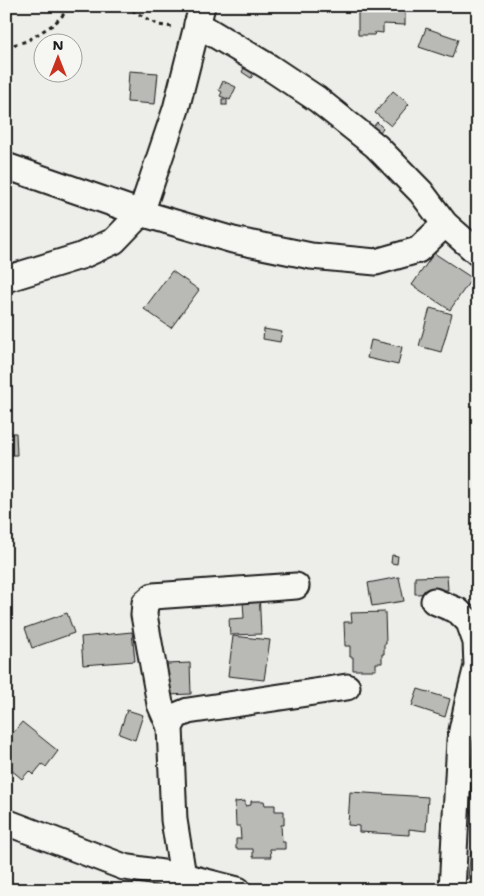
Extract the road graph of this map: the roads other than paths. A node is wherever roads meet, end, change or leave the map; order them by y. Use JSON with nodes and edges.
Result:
{"nodes":[{"id":1,"x":200,"y":15,"type":"edge"},
{"id":2,"x":6,"y":166,"type":"edge"},
{"id":3,"x":141,"y":214,"type":"junction"},
{"id":4,"x":445,"y":224,"type":"junction"},
{"id":5,"x":478,"y":254,"type":"edge"},
{"id":6,"x":6,"y":279,"type":"edge"},
{"id":7,"x":296,"y":586,"type":"dead end"},
{"id":8,"x":434,"y":601,"type":"dead end"},
{"id":9,"x":347,"y":687,"type":"dead end"},
{"id":10,"x":473,"y":703,"type":"edge"},
{"id":11,"x":170,"y":727,"type":"junction"},
{"id":12,"x":6,"y":822,"type":"edge"},
{"id":13,"x":183,"y":876,"type":"junction"},
{"id":14,"x":238,"y":890,"type":"edge"},
{"id":15,"x":452,"y":890,"type":"edge"}],
"edges":[{"from":1,"to":3,"type":"street"},
{"from":1,"to":4,"type":"street"},
{"from":2,"to":3,"type":"street"},
{"from":3,"to":4,"type":"street"},
{"from":3,"to":6,"type":"street"},
{"from":4,"to":5,"type":"street"},
{"from":7,"to":11,"type":"street"},
{"from":8,"to":10,"type":"street"},
{"from":9,"to":11,"type":"street"},
{"from":10,"to":15,"type":"street"},
{"from":11,"to":13,"type":"street"},
{"from":12,"to":13,"type":"street"},
{"from":13,"to":14,"type":"street"}]}
